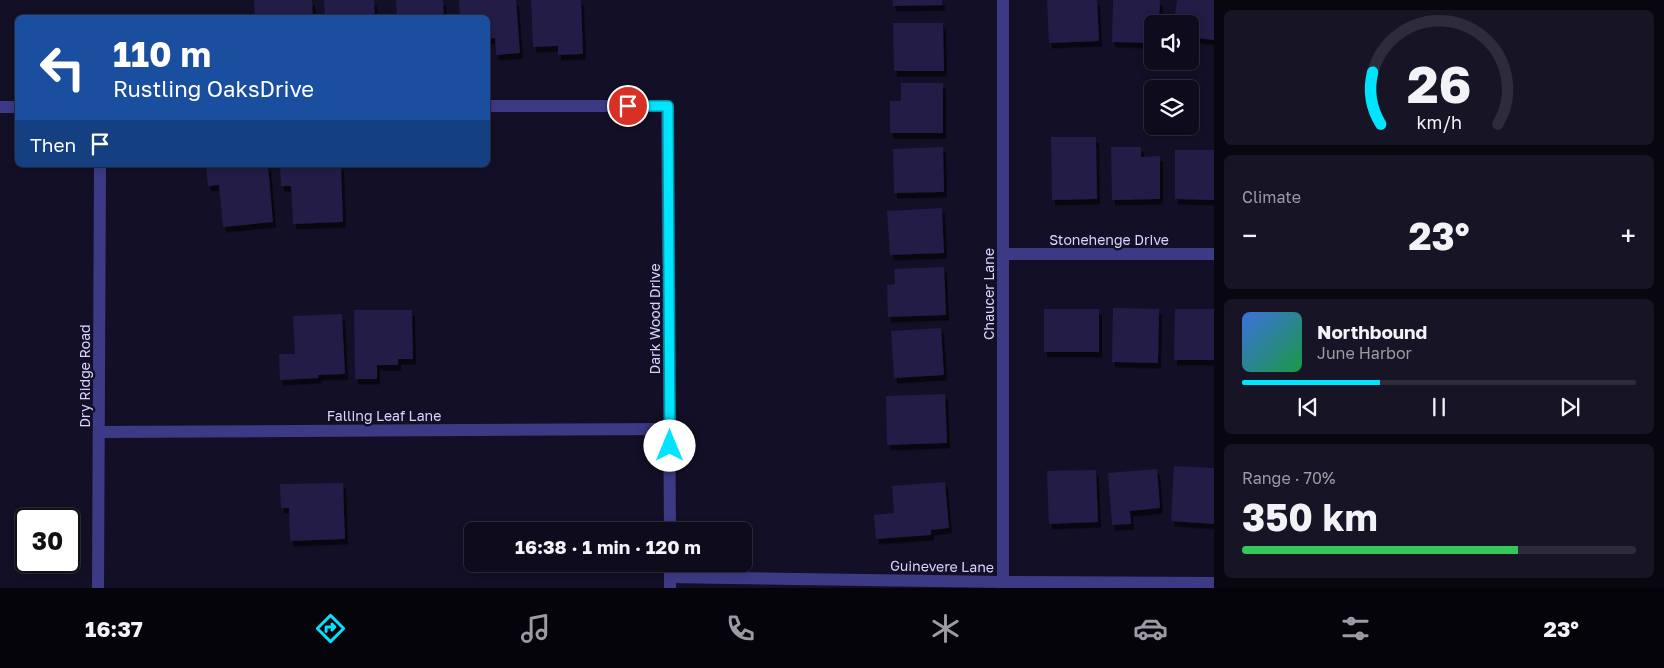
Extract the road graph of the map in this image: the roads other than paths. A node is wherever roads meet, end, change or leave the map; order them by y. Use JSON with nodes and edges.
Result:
{"nodes":[{"id":1,"x":1003,"y":0,"type":"edge"},
{"id":2,"x":0,"y":106,"type":"edge"},
{"id":3,"x":490,"y":106,"type":"edge"},
{"id":4,"x":15,"y":107,"type":"edge"},
{"id":5,"x":100,"y":167,"type":"edge"},
{"id":6,"x":1003,"y":254,"type":"junction"},
{"id":7,"x":1214,"y":254,"type":"edge"},
{"id":8,"x":670,"y":429,"type":"junction"},
{"id":9,"x":99,"y":432,"type":"junction"},
{"id":10,"x":670,"y":522,"type":"edge"},
{"id":11,"x":670,"y":583,"type":"edge"},
{"id":12,"x":1214,"y":583,"type":"edge"},
{"id":13,"x":1003,"y":585,"type":"edge"},
{"id":14,"x":98,"y":588,"type":"edge"}],
"edges":[{"from":1,"to":6,"type":"street","name":"Chaucer Lane"},
{"from":2,"to":4,"type":"street"},
{"from":3,"to":8,"type":"street","name":"Dark Wood Drive"},
{"from":5,"to":9,"type":"street","name":"Dry Ridge Road"},
{"from":6,"to":7,"type":"street","name":"Stonehenge Drive"},
{"from":6,"to":13,"type":"street","name":"Chaucer Lane"},
{"from":8,"to":9,"type":"street","name":"Falling Leaf Lane"},
{"from":8,"to":10,"type":"street","name":"Dark Wood Drive"},
{"from":9,"to":14,"type":"street","name":"Dry Ridge Road"},
{"from":11,"to":13,"type":"street","name":"Guinevere Lane"},
{"from":12,"to":13,"type":"street","name":"Guinevere Lane"}]}
